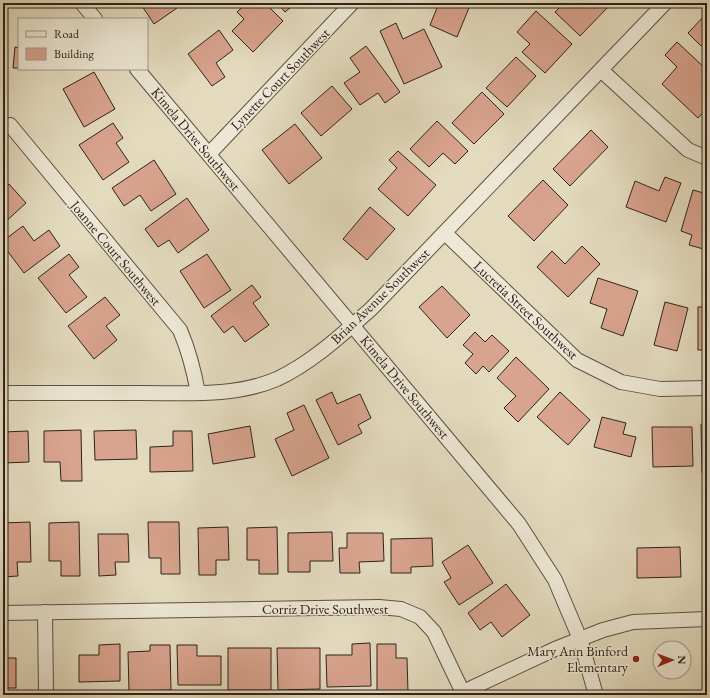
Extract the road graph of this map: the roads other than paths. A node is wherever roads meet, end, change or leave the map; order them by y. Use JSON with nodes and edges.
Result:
{"nodes":[{"id":1,"x":82,"y":3,"type":"edge"},
{"id":2,"x":352,"y":3,"type":"edge"},
{"id":3,"x":665,"y":3,"type":"edge"},
{"id":4,"x":94,"y":18,"type":"edge"},
{"id":5,"x":138,"y":70,"type":"edge"},
{"id":6,"x":601,"y":70,"type":"junction"},
{"id":7,"x":10,"y":125,"type":"dead end"},
{"id":8,"x":209,"y":154,"type":"junction"},
{"id":9,"x":707,"y":158,"type":"edge"},
{"id":10,"x":445,"y":233,"type":"junction"},
{"id":11,"x":353,"y":325,"type":"junction"},
{"id":12,"x":707,"y":388,"type":"edge"},
{"id":13,"x":3,"y":393,"type":"edge"},
{"id":14,"x":198,"y":393,"type":"junction"},
{"id":15,"x":45,"y":612,"type":"junction"},
{"id":16,"x":3,"y":613,"type":"edge"},
{"id":17,"x":707,"y":619,"type":"edge"},
{"id":18,"x":580,"y":639,"type":"junction"},
{"id":19,"x":463,"y":693,"type":"edge"},
{"id":20,"x":46,"y":695,"type":"edge"},
{"id":21,"x":596,"y":695,"type":"edge"}],
"edges":[{"from":1,"to":4,"type":"street"},
{"from":2,"to":8,"type":"street","name":"Lynette Court Southwest"},
{"from":3,"to":6,"type":"street","name":"Brian Avenue Southwest"},
{"from":5,"to":8,"type":"street","name":"Kimela Drive Southwest"},
{"from":6,"to":9,"type":"street"},
{"from":6,"to":10,"type":"street","name":"Brian Avenue Southwest"},
{"from":7,"to":14,"type":"street","name":"Joanne Court Southwest"},
{"from":8,"to":11,"type":"street","name":"Kimela Drive Southwest"},
{"from":10,"to":11,"type":"street","name":"Brian Avenue Southwest"},
{"from":10,"to":12,"type":"street","name":"Lucretia Street Southwest"},
{"from":11,"to":14,"type":"street","name":"Brian Avenue Southwest"},
{"from":11,"to":18,"type":"street","name":"Kimela Drive Southwest"},
{"from":13,"to":14,"type":"street","name":"Brian Avenue Southwest"},
{"from":15,"to":16,"type":"street","name":"Corriz Drive Southwest"},
{"from":15,"to":19,"type":"street","name":"Corriz Drive Southwest"},
{"from":15,"to":20,"type":"street"},
{"from":17,"to":18,"type":"street","name":"Corriz Drive Southwest"},
{"from":18,"to":19,"type":"street","name":"Corriz Drive Southwest"},
{"from":18,"to":21,"type":"street","name":"Kimela Drive Southwest"}]}
